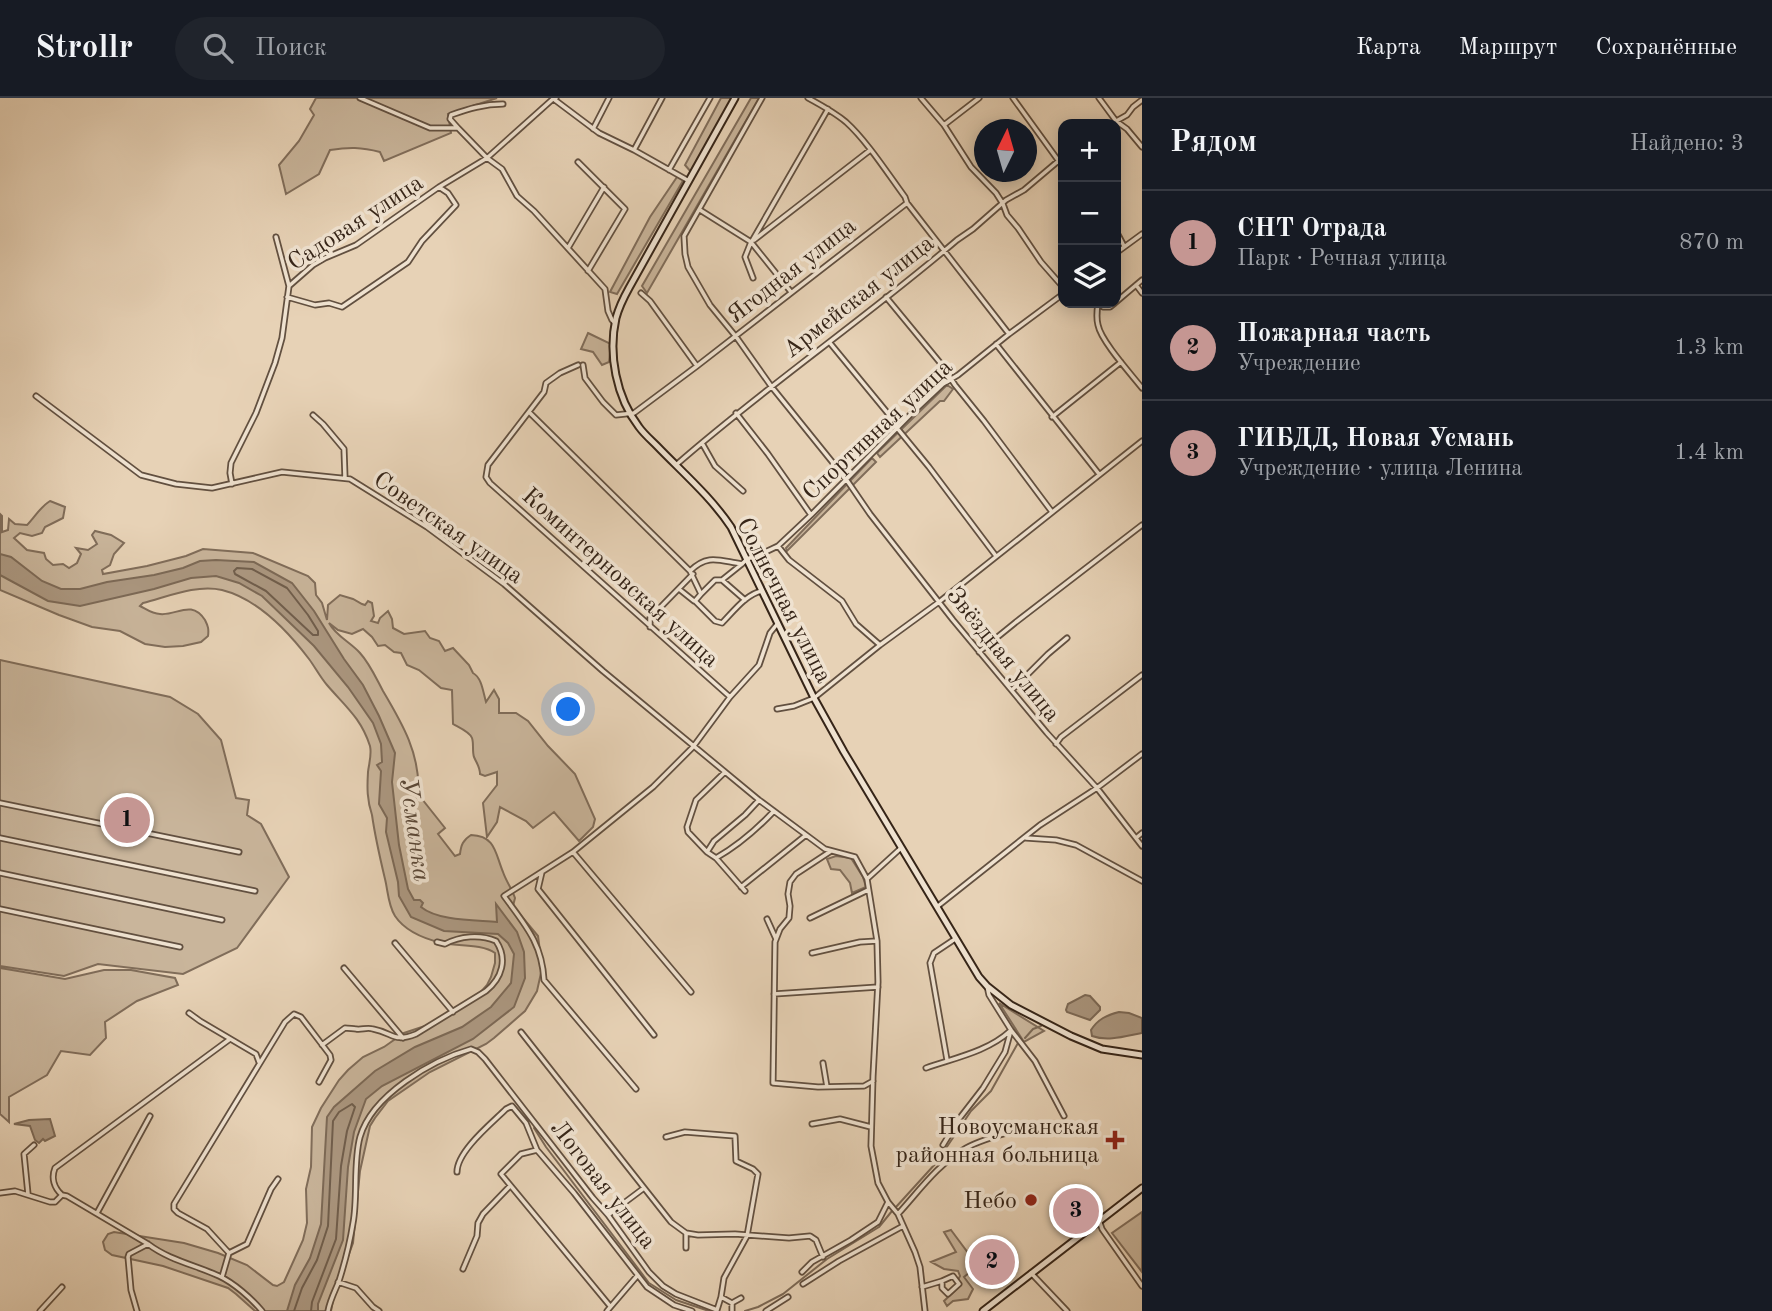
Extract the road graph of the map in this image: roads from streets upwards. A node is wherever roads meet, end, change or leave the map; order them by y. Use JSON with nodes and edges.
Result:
{"nodes":[{"id":1,"x":360,"y":98,"type":"edge"},
{"id":2,"x":555,"y":98,"type":"edge"},
{"id":3,"x":609,"y":98,"type":"edge"},
{"id":4,"x":662,"y":98,"type":"edge"},
{"id":5,"x":710,"y":98,"type":"edge"},
{"id":6,"x":735,"y":98,"type":"edge"},
{"id":7,"x":762,"y":98,"type":"edge"},
{"id":8,"x":808,"y":98,"type":"edge"},
{"id":9,"x":921,"y":98,"type":"edge"},
{"id":10,"x":979,"y":98,"type":"edge"},
{"id":11,"x":1013,"y":98,"type":"edge"},
{"id":12,"x":1099,"y":98,"type":"edge"},
{"id":13,"x":1142,"y":100,"type":"edge"},
{"id":14,"x":503,"y":104,"type":"dead end"},
{"id":15,"x":828,"y":109,"type":"junction"},
{"id":16,"x":1112,"y":119,"type":"edge"},
{"id":17,"x":1120,"y":119,"type":"edge"},
{"id":18,"x":1121,"y":124,"type":"edge"},
{"id":19,"x":944,"y":125,"type":"junction"},
{"id":20,"x":458,"y":128,"type":"junction"},
{"id":21,"x":593,"y":129,"type":"junction"},
{"id":22,"x":1142,"y":147,"type":"edge"},
{"id":23,"x":634,"y":150,"type":"junction"},
{"id":24,"x":869,"y":151,"type":"junction"},
{"id":25,"x":487,"y":158,"type":"junction"},
{"id":26,"x":1058,"y":161,"type":"joint"},
{"id":27,"x":578,"y":162,"type":"dead end"},
{"id":28,"x":669,"y":170,"type":"junction"},
{"id":29,"x":689,"y":181,"type":"junction"},
{"id":30,"x":439,"y":187,"type":"junction"},
{"id":31,"x":604,"y":187,"type":"junction"},
{"id":32,"x":907,"y":203,"type":"junction"},
{"id":33,"x":1003,"y":204,"type":"junction"},
{"id":34,"x":699,"y":211,"type":"junction"},
{"id":35,"x":1142,"y":233,"type":"edge"},
{"id":36,"x":276,"y":237,"type":"dead end"},
{"id":37,"x":1121,"y":240,"type":"edge"},
{"id":38,"x":752,"y":241,"type":"junction"},
{"id":39,"x":1124,"y":246,"type":"junction"},
{"id":40,"x":568,"y":248,"type":"junction"},
{"id":41,"x":1121,"y":249,"type":"edge"},
{"id":42,"x":945,"y":250,"type":"junction"},
{"id":43,"x":588,"y":271,"type":"junction"},
{"id":44,"x":754,"y":278,"type":"dead end"},
{"id":45,"x":1142,"y":280,"type":"edge"},
{"id":46,"x":1058,"y":281,"type":"edge"},
{"id":47,"x":1136,"y":285,"type":"junction"},
{"id":48,"x":289,"y":286,"type":"junction"},
{"id":49,"x":791,"y":292,"type":"junction"},
{"id":50,"x":641,"y":293,"type":"dead end"},
{"id":51,"x":1142,"y":293,"type":"edge"},
{"id":52,"x":286,"y":297,"type":"junction"},
{"id":53,"x":886,"y":297,"type":"junction"},
{"id":54,"x":1121,"y":297,"type":"edge"},
{"id":55,"x":1058,"y":298,"type":"edge"},
{"id":56,"x":1098,"y":308,"type":"edge"},
{"id":57,"x":615,"y":323,"type":"junction"},
{"id":58,"x":1009,"y":334,"type":"junction"},
{"id":59,"x":734,"y":336,"type":"junction"},
{"id":60,"x":830,"y":343,"type":"junction"},
{"id":61,"x":996,"y":344,"type":"junction"},
{"id":62,"x":1121,"y":362,"type":"junction"},
{"id":63,"x":697,"y":366,"type":"junction"},
{"id":64,"x":950,"y":379,"type":"junction"},
{"id":65,"x":771,"y":387,"type":"junction"},
{"id":66,"x":1142,"y":388,"type":"edge"},
{"id":67,"x":36,"y":396,"type":"dead end"},
{"id":68,"x":529,"y":412,"type":"junction"},
{"id":69,"x":631,"y":414,"type":"junction"},
{"id":70,"x":736,"y":414,"type":"junction"},
{"id":71,"x":313,"y":415,"type":"dead end"},
{"id":72,"x":1052,"y":417,"type":"junction"},
{"id":73,"x":897,"y":428,"type":"junction"},
{"id":74,"x":1142,"y":441,"type":"edge"},
{"id":75,"x":702,"y":443,"type":"junction"},
{"id":76,"x":676,"y":466,"type":"junction"},
{"id":77,"x":1099,"y":475,"type":"junction"},
{"id":78,"x":345,"y":478,"type":"junction"},
{"id":79,"x":846,"y":479,"type":"junction"},
{"id":80,"x":232,"y":484,"type":"junction"},
{"id":81,"x":743,"y":491,"type":"dead end"},
{"id":82,"x":1052,"y":512,"type":"junction"},
{"id":83,"x":811,"y":515,"type":"junction"},
{"id":84,"x":1142,"y":525,"type":"edge"},
{"id":85,"x":778,"y":545,"type":"junction"},
{"id":86,"x":996,"y":556,"type":"junction"},
{"id":87,"x":745,"y":561,"type":"junction"},
{"id":88,"x":692,"y":573,"type":"junction"},
{"id":89,"x":722,"y":580,"type":"junction"},
{"id":90,"x":679,"y":589,"type":"junction"},
{"id":91,"x":762,"y":591,"type":"junction"},
{"id":92,"x":702,"y":594,"type":"junction"},
{"id":93,"x":745,"y":600,"type":"junction"},
{"id":94,"x":695,"y":601,"type":"junction"},
{"id":95,"x":939,"y":602,"type":"junction"},
{"id":96,"x":778,"y":623,"type":"junction"},
{"id":97,"x":650,"y":627,"type":"junction"},
{"id":98,"x":1067,"y":639,"type":"dead end"},
{"id":99,"x":880,"y":645,"type":"junction"},
{"id":100,"x":979,"y":652,"type":"junction"},
{"id":101,"x":1142,"y":675,"type":"edge"},
{"id":102,"x":1012,"y":690,"type":"junction"},
{"id":103,"x":730,"y":697,"type":"junction"},
{"id":104,"x":814,"y":698,"type":"junction"},
{"id":105,"x":777,"y":709,"type":"dead end"},
{"id":106,"x":1056,"y":744,"type":"junction"},
{"id":107,"x":693,"y":747,"type":"junction"},
{"id":108,"x":1142,"y":754,"type":"edge"},
{"id":109,"x":725,"y":772,"type":"junction"},
{"id":110,"x":1097,"y":788,"type":"junction"},
{"id":111,"x":759,"y":800,"type":"junction"},
{"id":112,"x":0,"y":803,"type":"edge"},
{"id":113,"x":774,"y":811,"type":"junction"},
{"id":114,"x":1142,"y":834,"type":"edge"},
{"id":115,"x":806,"y":835,"type":"junction"},
{"id":116,"x":0,"y":838,"type":"edge"},
{"id":117,"x":1024,"y":838,"type":"junction"},
{"id":118,"x":1136,"y":838,"type":"junction"},
{"id":119,"x":1142,"y":846,"type":"edge"},
{"id":120,"x":901,"y":848,"type":"junction"},
{"id":121,"x":831,"y":851,"type":"junction"},
{"id":122,"x":239,"y":852,"type":"dead end"},
{"id":123,"x":573,"y":852,"type":"junction"},
{"id":124,"x":707,"y":852,"type":"junction"},
{"id":125,"x":716,"y":858,"type":"junction"},
{"id":126,"x":543,"y":870,"type":"junction"},
{"id":127,"x":0,"y":873,"type":"edge"},
{"id":128,"x":867,"y":879,"type":"junction"},
{"id":129,"x":1142,"y":881,"type":"edge"},
{"id":130,"x":868,"y":890,"type":"junction"},
{"id":131,"x":255,"y":891,"type":"dead end"},
{"id":132,"x":936,"y":907,"type":"junction"},
{"id":133,"x":0,"y":909,"type":"edge"},
{"id":134,"x":810,"y":918,"type":"dead end"},
{"id":135,"x":767,"y":919,"type":"dead end"},
{"id":136,"x":222,"y":920,"type":"dead end"},
{"id":137,"x":771,"y":929,"type":"junction"},
{"id":138,"x":780,"y":929,"type":"junction"},
{"id":139,"x":776,"y":939,"type":"junction"},
{"id":140,"x":955,"y":939,"type":"junction"},
{"id":141,"x":877,"y":941,"type":"junction"},
{"id":142,"x":437,"y":942,"type":"dead end"},
{"id":143,"x":395,"y":943,"type":"dead end"},
{"id":144,"x":180,"y":947,"type":"dead end"},
{"id":145,"x":812,"y":953,"type":"dead end"},
{"id":146,"x":344,"y":968,"type":"dead end"},
{"id":147,"x":878,"y":986,"type":"junction"},
{"id":148,"x":987,"y":986,"type":"junction"},
{"id":149,"x":691,"y":992,"type":"dead end"},
{"id":150,"x":774,"y":994,"type":"junction"},
{"id":151,"x":453,"y":1012,"type":"junction"},
{"id":152,"x":189,"y":1013,"type":"dead end"},
{"id":153,"x":1011,"y":1030,"type":"junction"},
{"id":154,"x":521,"y":1032,"type":"dead end"},
{"id":155,"x":654,"y":1035,"type":"dead end"},
{"id":156,"x":402,"y":1038,"type":"junction"},
{"id":157,"x":230,"y":1039,"type":"junction"},
{"id":158,"x":322,"y":1045,"type":"junction"},
{"id":159,"x":1142,"y":1055,"type":"edge"},
{"id":160,"x":947,"y":1060,"type":"junction"},
{"id":161,"x":823,"y":1063,"type":"dead end"},
{"id":162,"x":259,"y":1064,"type":"junction"},
{"id":163,"x":926,"y":1068,"type":"dead end"},
{"id":164,"x":873,"y":1081,"type":"junction"},
{"id":165,"x":319,"y":1082,"type":"dead end"},
{"id":166,"x":864,"y":1086,"type":"junction"},
{"id":167,"x":827,"y":1087,"type":"junction"},
{"id":168,"x":636,"y":1089,"type":"dead end"},
{"id":169,"x":872,"y":1090,"type":"junction"},
{"id":170,"x":150,"y":1116,"type":"dead end"},
{"id":171,"x":1064,"y":1116,"type":"dead end"},
{"id":172,"x":812,"y":1124,"type":"dead end"},
{"id":173,"x":1035,"y":1125,"type":"dead end"},
{"id":174,"x":872,"y":1127,"type":"junction"},
{"id":175,"x":666,"y":1137,"type":"dead end"},
{"id":176,"x":34,"y":1145,"type":"dead end"},
{"id":177,"x":943,"y":1145,"type":"dead end"},
{"id":178,"x":537,"y":1150,"type":"junction"},
{"id":179,"x":457,"y":1172,"type":"dead end"},
{"id":180,"x":278,"y":1179,"type":"dead end"},
{"id":181,"x":510,"y":1186,"type":"junction"},
{"id":182,"x":645,"y":1188,"type":"junction"},
{"id":183,"x":1142,"y":1188,"type":"edge"},
{"id":184,"x":0,"y":1193,"type":"edge"},
{"id":185,"x":28,"y":1194,"type":"junction"},
{"id":186,"x":62,"y":1195,"type":"junction"},
{"id":187,"x":888,"y":1202,"type":"junction"},
{"id":188,"x":97,"y":1213,"type":"junction"},
{"id":189,"x":898,"y":1214,"type":"junction"},
{"id":190,"x":608,"y":1215,"type":"junction"},
{"id":191,"x":1099,"y":1220,"type":"junction"},
{"id":192,"x":903,"y":1226,"type":"junction"},
{"id":193,"x":686,"y":1233,"type":"junction"},
{"id":194,"x":747,"y":1236,"type":"junction"},
{"id":195,"x":149,"y":1244,"type":"junction"},
{"id":196,"x":686,"y":1248,"type":"dead end"},
{"id":197,"x":229,"y":1253,"type":"junction"},
{"id":198,"x":823,"y":1256,"type":"junction"},
{"id":199,"x":463,"y":1269,"type":"dead end"},
{"id":200,"x":802,"y":1272,"type":"dead end"},
{"id":201,"x":1031,"y":1273,"type":"junction"},
{"id":202,"x":637,"y":1276,"type":"junction"},
{"id":203,"x":222,"y":1277,"type":"junction"},
{"id":204,"x":942,"y":1281,"type":"junction"},
{"id":205,"x":338,"y":1282,"type":"junction"},
{"id":206,"x":803,"y":1284,"type":"dead end"},
{"id":207,"x":1142,"y":1286,"type":"edge"},
{"id":208,"x":62,"y":1287,"type":"dead end"},
{"id":209,"x":922,"y":1287,"type":"junction"},
{"id":210,"x":722,"y":1297,"type":"junction"},
{"id":211,"x":788,"y":1297,"type":"dead end"},
{"id":212,"x":741,"y":1298,"type":"dead end"},
{"id":213,"x":732,"y":1303,"type":"junction"},
{"id":214,"x":609,"y":1309,"type":"edge"},
{"id":215,"x":732,"y":1310,"type":"edge"},
{"id":216,"x":40,"y":1311,"type":"edge"},
{"id":217,"x":137,"y":1311,"type":"edge"},
{"id":218,"x":262,"y":1311,"type":"edge"},
{"id":219,"x":328,"y":1311,"type":"edge"},
{"id":220,"x":379,"y":1311,"type":"edge"},
{"id":221,"x":692,"y":1311,"type":"edge"},
{"id":222,"x":766,"y":1311,"type":"edge"},
{"id":223,"x":925,"y":1311,"type":"edge"},
{"id":224,"x":983,"y":1311,"type":"edge"},
{"id":225,"x":1067,"y":1311,"type":"edge"}],
"edges":[{"from":1,"to":20,"type":"street"},
{"from":2,"to":21,"type":"street"},
{"from":2,"to":25,"type":"street","name":"Садовая улица"},
{"from":3,"to":21,"type":"street"},
{"from":4,"to":23,"type":"street"},
{"from":5,"to":28,"type":"street"},
{"from":6,"to":29,"type":"street","name":"Солнечная улица"},
{"from":7,"to":34,"type":"street","name":"Звёздная улица"},
{"from":8,"to":15,"type":"street"},
{"from":9,"to":19,"type":"street"},
{"from":10,"to":19,"type":"street"},
{"from":11,"to":26,"type":"street"},
{"from":12,"to":16,"type":"street"},
{"from":13,"to":17,"type":"street"},
{"from":14,"to":20,"type":"street"},
{"from":15,"to":24,"type":"street"},
{"from":15,"to":38,"type":"street"},
{"from":18,"to":22,"type":"street"},
{"from":19,"to":33,"type":"street"},
{"from":20,"to":25,"type":"street"},
{"from":21,"to":23,"type":"street"},
{"from":23,"to":28,"type":"street"},
{"from":24,"to":32,"type":"street"},
{"from":24,"to":38,"type":"street"},
{"from":25,"to":30,"type":"street","name":"Садовая улица"},
{"from":25,"to":40,"type":"street"},
{"from":26,"to":33,"type":"street","name":"Армейская улица"},
{"from":27,"to":31,"type":"street"},
{"from":28,"to":29,"type":"street"},
{"from":29,"to":57,"type":"street","name":"Солнечная улица"},
{"from":30,"to":48,"type":"street","name":"Садовая улица"},
{"from":30,"to":52,"type":"street","name":"Садовая улица"},
{"from":31,"to":40,"type":"street"},
{"from":31,"to":43,"type":"street"},
{"from":32,"to":42,"type":"street"},
{"from":32,"to":49,"type":"street","name":"Ягодная улица"},
{"from":33,"to":42,"type":"street","name":"Армейская улица"},
{"from":33,"to":46,"type":"street"},
{"from":34,"to":38,"type":"street"},
{"from":34,"to":59,"type":"street","name":"Звёздная улица"},
{"from":35,"to":39,"type":"street"},
{"from":36,"to":48,"type":"street","name":"Садовая улица"},
{"from":37,"to":39,"type":"street"},
{"from":38,"to":44,"type":"street"},
{"from":38,"to":49,"type":"street"},
{"from":39,"to":41,"type":"street"},
{"from":40,"to":43,"type":"street"},
{"from":42,"to":53,"type":"street","name":"Армейская улица"},
{"from":42,"to":58,"type":"street"},
{"from":43,"to":57,"type":"street"},
{"from":45,"to":47,"type":"street"},
{"from":47,"to":51,"type":"street"},
{"from":47,"to":54,"type":"street"},
{"from":48,"to":52,"type":"street","name":"Садовая улица"},
{"from":49,"to":59,"type":"street","name":"Ягодная улица"},
{"from":50,"to":63,"type":"street"},
{"from":52,"to":80,"type":"street","name":"Садовая улица"},
{"from":53,"to":60,"type":"street","name":"Армейская улица"},
{"from":53,"to":64,"type":"street"},
{"from":55,"to":58,"type":"street","name":"Спортивная улица"},
{"from":56,"to":62,"type":"street"},
{"from":57,"to":69,"type":"street","name":"Солнечная улица"},
{"from":58,"to":61,"type":"street","name":"Спортивная улица"},
{"from":59,"to":63,"type":"street","name":"Ягодная улица"},
{"from":59,"to":65,"type":"street","name":"Звёздная улица"},
{"from":60,"to":65,"type":"street","name":"Армейская улица"},
{"from":60,"to":73,"type":"street"},
{"from":61,"to":64,"type":"street","name":"Спортивная улица"},
{"from":61,"to":72,"type":"street"},
{"from":62,"to":66,"type":"street"},
{"from":62,"to":72,"type":"street"},
{"from":63,"to":69,"type":"street","name":"Ягодная улица"},
{"from":64,"to":73,"type":"street","name":"Спортивная улица"},
{"from":64,"to":82,"type":"street"},
{"from":65,"to":70,"type":"street","name":"Армейская улица"},
{"from":65,"to":79,"type":"street","name":"Звёздная улица"},
{"from":67,"to":80,"type":"street","name":"Советская улица"},
{"from":68,"to":69,"type":"street"},
{"from":68,"to":88,"type":"street"},
{"from":68,"to":97,"type":"street","name":"Коминтерновская улица"},
{"from":69,"to":76,"type":"street","name":"Солнечная улица"},
{"from":70,"to":75,"type":"street","name":"Армейская улица"},
{"from":70,"to":83,"type":"street"},
{"from":71,"to":78,"type":"street"},
{"from":72,"to":77,"type":"street"},
{"from":73,"to":79,"type":"street","name":"Спортивная улица"},
{"from":73,"to":86,"type":"street"},
{"from":74,"to":77,"type":"street"},
{"from":75,"to":76,"type":"street","name":"Армейская улица"},
{"from":75,"to":81,"type":"street"},
{"from":76,"to":87,"type":"street","name":"Солнечная улица"},
{"from":77,"to":82,"type":"street"},
{"from":78,"to":80,"type":"street","name":"Советская улица"},
{"from":78,"to":107,"type":"street","name":"Советская улица"},
{"from":79,"to":83,"type":"street","name":"Спортивная улица"},
{"from":79,"to":95,"type":"street","name":"Звёздная улица"},
{"from":82,"to":86,"type":"street"},
{"from":83,"to":85,"type":"street","name":"Спортивная улица"},
{"from":84,"to":100,"type":"street"},
{"from":85,"to":87,"type":"street","name":"Спортивная улица"},
{"from":85,"to":99,"type":"street"},
{"from":86,"to":95,"type":"street"},
{"from":87,"to":88,"type":"street"},
{"from":87,"to":89,"type":"street","name":"Спортивная улица"},
{"from":87,"to":91,"type":"street","name":"Солнечная улица"},
{"from":88,"to":90,"type":"street"},
{"from":88,"to":92,"type":"street"},
{"from":89,"to":92,"type":"street","name":"Спортивная улица"},
{"from":89,"to":93,"type":"street"},
{"from":90,"to":94,"type":"street"},
{"from":90,"to":97,"type":"street"},
{"from":91,"to":93,"type":"street"},
{"from":91,"to":96,"type":"street","name":"Солнечная улица"},
{"from":92,"to":94,"type":"street","name":"Спортивная улица"},
{"from":93,"to":94,"type":"street"},
{"from":95,"to":99,"type":"street"},
{"from":95,"to":100,"type":"street","name":"Звёздная улица"},
{"from":96,"to":103,"type":"street"},
{"from":96,"to":104,"type":"street","name":"Солнечная улица"},
{"from":97,"to":103,"type":"street","name":"Коминтерновская улица"},
{"from":98,"to":102,"type":"street"},
{"from":99,"to":104,"type":"street"},
{"from":100,"to":102,"type":"street","name":"Звёздная улица"},
{"from":101,"to":106,"type":"street"},
{"from":102,"to":106,"type":"street","name":"Звёздная улица"},
{"from":103,"to":107,"type":"street"},
{"from":104,"to":105,"type":"street"},
{"from":104,"to":120,"type":"street","name":"Солнечная улица"},
{"from":106,"to":110,"type":"street","name":"Звёздная улица"},
{"from":107,"to":109,"type":"street","name":"Советская улица"},
{"from":107,"to":123,"type":"street"},
{"from":108,"to":110,"type":"street"},
{"from":109,"to":111,"type":"street","name":"Советская улица"},
{"from":109,"to":124,"type":"street"},
{"from":110,"to":117,"type":"street"},
{"from":110,"to":118,"type":"street","name":"Звёздная улица"},
{"from":111,"to":113,"type":"street","name":"Советская улица"},
{"from":111,"to":124,"type":"street"},
{"from":112,"to":122,"type":"street"},
{"from":113,"to":115,"type":"street","name":"Советская улица"},
{"from":113,"to":125,"type":"street"},
{"from":114,"to":118,"type":"street"},
{"from":115,"to":121,"type":"street","name":"Советская улица"},
{"from":115,"to":125,"type":"street"},
{"from":116,"to":131,"type":"street"},
{"from":117,"to":129,"type":"street"},
{"from":117,"to":132,"type":"street"},
{"from":118,"to":119,"type":"street","name":"Звёздная улица"},
{"from":120,"to":128,"type":"street"},
{"from":120,"to":132,"type":"street","name":"Солнечная улица"},
{"from":121,"to":128,"type":"street","name":"Советская улица"},
{"from":121,"to":138,"type":"street"},
{"from":123,"to":126,"type":"street"},
{"from":123,"to":149,"type":"street"},
{"from":124,"to":125,"type":"street"},
{"from":126,"to":155,"type":"street"},
{"from":126,"to":168,"type":"street"},
{"from":127,"to":136,"type":"street"},
{"from":128,"to":130,"type":"street"},
{"from":130,"to":134,"type":"street"},
{"from":130,"to":141,"type":"street"},
{"from":132,"to":140,"type":"street","name":"Солнечная улица"},
{"from":133,"to":144,"type":"street"},
{"from":135,"to":137,"type":"street"},
{"from":137,"to":138,"type":"street"},
{"from":137,"to":139,"type":"street"},
{"from":138,"to":139,"type":"street"},
{"from":139,"to":150,"type":"street"},
{"from":140,"to":148,"type":"street","name":"Солнечная улица"},
{"from":140,"to":160,"type":"street"},
{"from":141,"to":145,"type":"street"},
{"from":141,"to":147,"type":"street"},
{"from":142,"to":151,"type":"street"},
{"from":143,"to":151,"type":"street"},
{"from":146,"to":156,"type":"street"},
{"from":147,"to":150,"type":"street"},
{"from":147,"to":164,"type":"street"},
{"from":148,"to":153,"type":"street","name":"Солнечная улица"},
{"from":148,"to":159,"type":"street","name":"Солнечная улица"},
{"from":150,"to":167,"type":"street"},
{"from":151,"to":156,"type":"street"},
{"from":152,"to":157,"type":"street"},
{"from":153,"to":160,"type":"street"},
{"from":153,"to":171,"type":"street","name":"Солнечная улица"},
{"from":153,"to":177,"type":"street"},
{"from":154,"to":182,"type":"street","name":"Логовая улица"},
{"from":156,"to":158,"type":"street"},
{"from":157,"to":162,"type":"street"},
{"from":157,"to":186,"type":"street"},
{"from":158,"to":162,"type":"street"},
{"from":158,"to":165,"type":"street"},
{"from":160,"to":163,"type":"street"},
{"from":161,"to":167,"type":"street"},
{"from":162,"to":197,"type":"street"},
{"from":164,"to":166,"type":"street"},
{"from":164,"to":169,"type":"street"},
{"from":166,"to":167,"type":"street"},
{"from":166,"to":169,"type":"street"},
{"from":169,"to":174,"type":"street"},
{"from":170,"to":188,"type":"street"},
{"from":172,"to":174,"type":"street"},
{"from":173,"to":189,"type":"street"},
{"from":174,"to":187,"type":"street"},
{"from":175,"to":194,"type":"street"},
{"from":176,"to":185,"type":"street"},
{"from":178,"to":179,"type":"street"},
{"from":178,"to":181,"type":"street"},
{"from":178,"to":202,"type":"street"},
{"from":180,"to":197,"type":"street"},
{"from":181,"to":199,"type":"street"},
{"from":181,"to":214,"type":"street"},
{"from":182,"to":190,"type":"street"},
{"from":182,"to":193,"type":"street","name":"Логовая улица"},
{"from":183,"to":191,"type":"street"},
{"from":184,"to":185,"type":"street"},
{"from":185,"to":186,"type":"street"},
{"from":186,"to":188,"type":"street"},
{"from":187,"to":189,"type":"street"},
{"from":187,"to":198,"type":"street"},
{"from":188,"to":195,"type":"street"},
{"from":189,"to":192,"type":"street"},
{"from":190,"to":205,"type":"street","name":"Логовая улица"},
{"from":190,"to":210,"type":"street","name":"Логовая улица"},
{"from":191,"to":201,"type":"street"},
{"from":191,"to":207,"type":"street"},
{"from":192,"to":206,"type":"street"},
{"from":192,"to":209,"type":"street"},
{"from":193,"to":194,"type":"street","name":"Логовая улица"},
{"from":193,"to":196,"type":"street"},
{"from":194,"to":198,"type":"street","name":"Логовая улица"},
{"from":194,"to":210,"type":"street"},
{"from":195,"to":203,"type":"street"},
{"from":195,"to":217,"type":"street"},
{"from":197,"to":203,"type":"street"},
{"from":198,"to":200,"type":"street"},
{"from":201,"to":224,"type":"street"},
{"from":201,"to":225,"type":"street"},
{"from":202,"to":214,"type":"street"},
{"from":202,"to":221,"type":"street"},
{"from":203,"to":218,"type":"street"},
{"from":204,"to":204,"type":"street"},
{"from":204,"to":209,"type":"street"},
{"from":205,"to":219,"type":"street"},
{"from":205,"to":220,"type":"street"},
{"from":208,"to":216,"type":"street"},
{"from":209,"to":223,"type":"street"},
{"from":210,"to":213,"type":"street"},
{"from":211,"to":222,"type":"street"},
{"from":212,"to":213,"type":"street"},
{"from":213,"to":215,"type":"street"}]}
